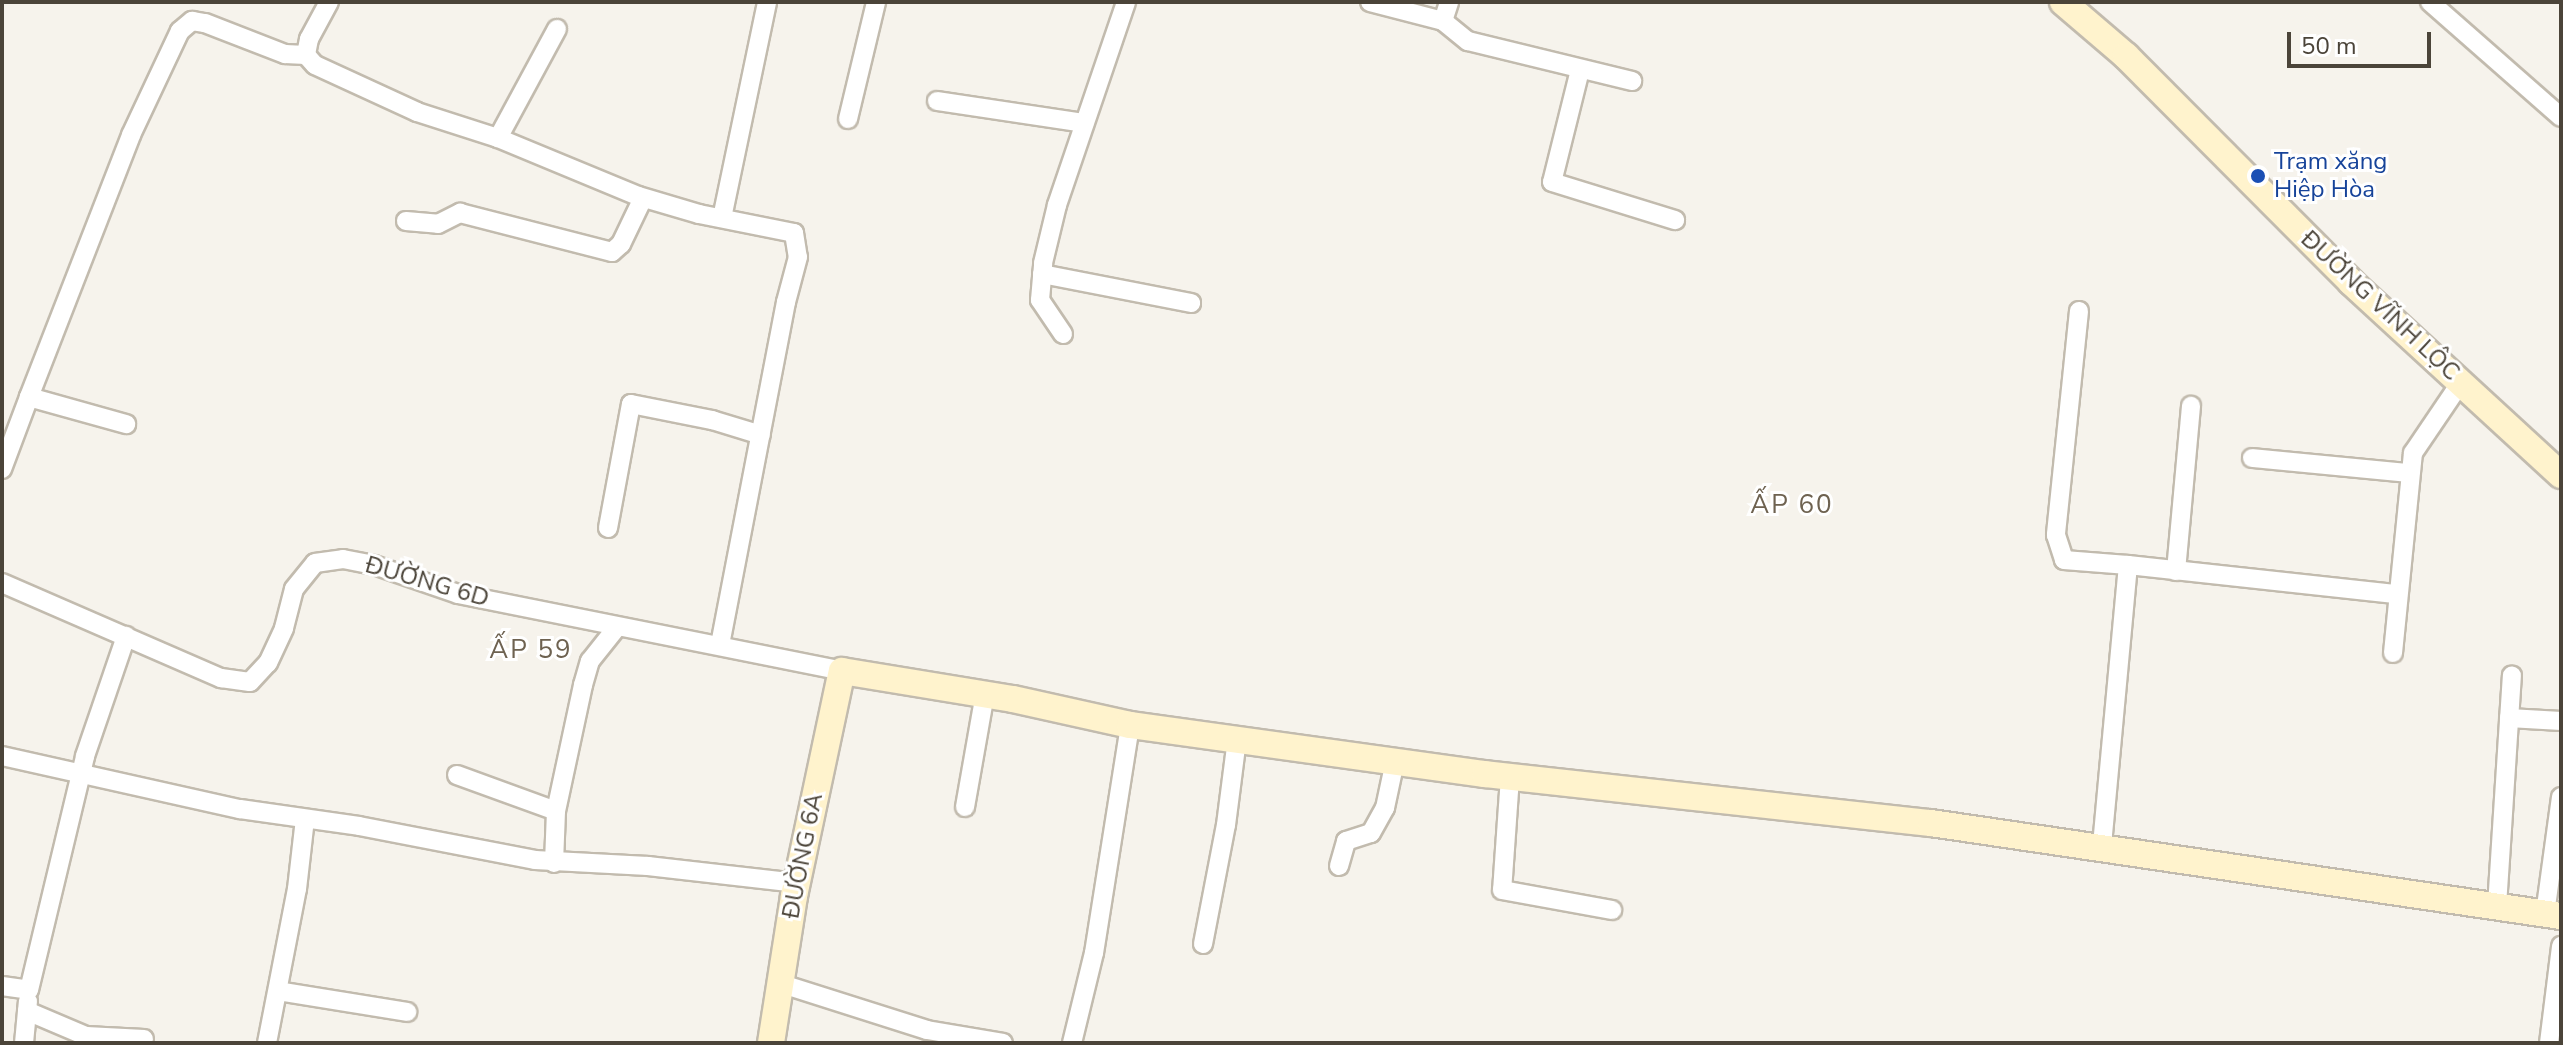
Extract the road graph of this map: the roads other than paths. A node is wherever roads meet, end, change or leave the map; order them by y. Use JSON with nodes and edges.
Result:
{"nodes":[{"id":1,"x":329,"y":2,"type":"edge"},
{"id":2,"x":767,"y":2,"type":"edge"},
{"id":3,"x":876,"y":2,"type":"edge"},
{"id":4,"x":1126,"y":2,"type":"edge"},
{"id":5,"x":1370,"y":2,"type":"edge"},
{"id":6,"x":1449,"y":2,"type":"edge"},
{"id":7,"x":2063,"y":2,"type":"edge"},
{"id":8,"x":2430,"y":2,"type":"edge"},
{"id":9,"x":1443,"y":21,"type":"junction"},
{"id":10,"x":557,"y":29,"type":"dead end"},
{"id":11,"x":306,"y":55,"type":"junction"},
{"id":12,"x":1580,"y":70,"type":"junction"},
{"id":13,"x":1632,"y":81,"type":"dead end"},
{"id":14,"x":937,"y":101,"type":"dead end"},
{"id":15,"x":2561,"y":117,"type":"edge"},
{"id":16,"x":848,"y":119,"type":"dead end"},
{"id":17,"x":1084,"y":123,"type":"junction"},
{"id":18,"x":498,"y":138,"type":"junction"},
{"id":19,"x":643,"y":198,"type":"junction"},
{"id":20,"x":722,"y":218,"type":"junction"},
{"id":21,"x":1675,"y":220,"type":"dead end"},
{"id":22,"x":406,"y":221,"type":"dead end"},
{"id":23,"x":1042,"y":274,"type":"junction"},
{"id":24,"x":1191,"y":303,"type":"dead end"},
{"id":25,"x":2079,"y":311,"type":"dead end"},
{"id":26,"x":1063,"y":334,"type":"dead end"},
{"id":27,"x":2461,"y":382,"type":"junction"},
{"id":28,"x":29,"y":397,"type":"junction"},
{"id":29,"x":2191,"y":406,"type":"dead end"},
{"id":30,"x":126,"y":424,"type":"dead end"},
{"id":31,"x":761,"y":435,"type":"junction"},
{"id":32,"x":2252,"y":458,"type":"dead end"},
{"id":33,"x":2,"y":469,"type":"edge"},
{"id":34,"x":2408,"y":473,"type":"junction"},
{"id":35,"x":2561,"y":475,"type":"edge"},
{"id":36,"x":608,"y":528,"type":"dead end"},
{"id":37,"x":2128,"y":565,"type":"junction"},
{"id":38,"x":2176,"y":571,"type":"junction"},
{"id":39,"x":2,"y":583,"type":"edge"},
{"id":40,"x":2397,"y":594,"type":"junction"},
{"id":41,"x":617,"y":627,"type":"junction"},
{"id":42,"x":126,"y":636,"type":"junction"},
{"id":43,"x":720,"y":646,"type":"junction"},
{"id":44,"x":2393,"y":653,"type":"dead end"},
{"id":45,"x":842,"y":671,"type":"junction"},
{"id":46,"x":2512,"y":675,"type":"dead end"},
{"id":47,"x":985,"y":694,"type":"junction"},
{"id":48,"x":2509,"y":718,"type":"junction"},
{"id":49,"x":2561,"y":721,"type":"edge"},
{"id":50,"x":1130,"y":725,"type":"junction"},
{"id":51,"x":1237,"y":739,"type":"junction"},
{"id":52,"x":2,"y":756,"type":"edge"},
{"id":53,"x":1395,"y":761,"type":"junction"},
{"id":54,"x":81,"y":774,"type":"junction"},
{"id":55,"x":457,"y":775,"type":"dead end"},
{"id":56,"x":1510,"y":777,"type":"junction"},
{"id":57,"x":2561,"y":797,"type":"edge"},
{"id":58,"x":965,"y":807,"type":"dead end"},
{"id":59,"x":556,"y":811,"type":"junction"},
{"id":60,"x":305,"y":819,"type":"junction"},
{"id":61,"x":2102,"y":847,"type":"junction"},
{"id":62,"x":554,"y":863,"type":"junction"},
{"id":63,"x":1339,"y":866,"type":"dead end"},
{"id":64,"x":797,"y":883,"type":"junction"},
{"id":65,"x":2497,"y":906,"type":"junction"},
{"id":66,"x":1612,"y":910,"type":"dead end"},
{"id":67,"x":2553,"y":915,"type":"edge"},
{"id":68,"x":1203,"y":944,"type":"dead end"},
{"id":69,"x":2561,"y":946,"type":"edge"},
{"id":70,"x":779,"y":983,"type":"junction"},
{"id":71,"x":2,"y":986,"type":"edge"},
{"id":72,"x":29,"y":990,"type":"junction"},
{"id":73,"x":278,"y":991,"type":"junction"},
{"id":74,"x":27,"y":1011,"type":"junction"},
{"id":75,"x":407,"y":1012,"type":"dead end"},
{"id":76,"x":144,"y":1039,"type":"dead end"},
{"id":77,"x":24,"y":1043,"type":"edge"},
{"id":78,"x":267,"y":1043,"type":"edge"},
{"id":79,"x":771,"y":1043,"type":"edge"},
{"id":80,"x":1003,"y":1043,"type":"edge"},
{"id":81,"x":1072,"y":1043,"type":"edge"},
{"id":82,"x":2549,"y":1043,"type":"edge"}],
"edges":[{"from":1,"to":11,"type":"street"},
{"from":2,"to":20,"type":"street"},
{"from":3,"to":16,"type":"street"},
{"from":4,"to":17,"type":"street"},
{"from":5,"to":9,"type":"street"},
{"from":6,"to":9,"type":"street"},
{"from":7,"to":27,"type":"street","name":"ĐƯỜNG VĨNH LỘC"},
{"from":8,"to":15,"type":"street"},
{"from":9,"to":12,"type":"street"},
{"from":10,"to":18,"type":"street"},
{"from":11,"to":18,"type":"street"},
{"from":11,"to":28,"type":"street"},
{"from":12,"to":13,"type":"street"},
{"from":12,"to":21,"type":"street"},
{"from":14,"to":17,"type":"street"},
{"from":17,"to":23,"type":"street"},
{"from":18,"to":19,"type":"street"},
{"from":19,"to":20,"type":"street"},
{"from":19,"to":22,"type":"street"},
{"from":20,"to":31,"type":"street"},
{"from":23,"to":24,"type":"street"},
{"from":23,"to":26,"type":"street"},
{"from":25,"to":37,"type":"street"},
{"from":27,"to":34,"type":"street"},
{"from":27,"to":35,"type":"street","name":"ĐƯỜNG VĨNH LỘC"},
{"from":28,"to":30,"type":"street"},
{"from":28,"to":33,"type":"street"},
{"from":29,"to":38,"type":"street"},
{"from":31,"to":36,"type":"street"},
{"from":31,"to":43,"type":"street"},
{"from":32,"to":34,"type":"street"},
{"from":34,"to":40,"type":"street"},
{"from":37,"to":38,"type":"street"},
{"from":37,"to":61,"type":"street"},
{"from":38,"to":40,"type":"street"},
{"from":39,"to":42,"type":"street","name":"ĐƯỜNG 6D"},
{"from":40,"to":44,"type":"street"},
{"from":41,"to":42,"type":"street","name":"ĐƯỜNG 6D"},
{"from":41,"to":43,"type":"street","name":"ĐƯỜNG 6D"},
{"from":41,"to":59,"type":"street"},
{"from":42,"to":54,"type":"street"},
{"from":43,"to":45,"type":"street","name":"ĐƯỜNG 6D"},
{"from":45,"to":47,"type":"street"},
{"from":45,"to":64,"type":"street","name":"ĐƯỜNG 6A"},
{"from":46,"to":48,"type":"street"},
{"from":47,"to":50,"type":"street"},
{"from":47,"to":58,"type":"street"},
{"from":48,"to":49,"type":"street"},
{"from":48,"to":65,"type":"street"},
{"from":50,"to":51,"type":"street"},
{"from":50,"to":81,"type":"street"},
{"from":51,"to":53,"type":"street"},
{"from":51,"to":68,"type":"street"},
{"from":52,"to":54,"type":"street"},
{"from":53,"to":56,"type":"street"},
{"from":53,"to":63,"type":"street"},
{"from":54,"to":60,"type":"street"},
{"from":54,"to":72,"type":"street"},
{"from":55,"to":59,"type":"street"},
{"from":56,"to":61,"type":"street"},
{"from":56,"to":66,"type":"street"},
{"from":57,"to":67,"type":"street"},
{"from":59,"to":62,"type":"street"},
{"from":60,"to":62,"type":"street"},
{"from":60,"to":73,"type":"street"},
{"from":61,"to":65,"type":"street"},
{"from":62,"to":64,"type":"street"},
{"from":64,"to":70,"type":"street","name":"ĐƯỜNG 6A"},
{"from":65,"to":67,"type":"street"},
{"from":69,"to":82,"type":"street"},
{"from":70,"to":79,"type":"street","name":"ĐƯỜNG 6A"},
{"from":70,"to":80,"type":"street"},
{"from":71,"to":72,"type":"street"},
{"from":72,"to":74,"type":"street"},
{"from":73,"to":75,"type":"street"},
{"from":73,"to":78,"type":"street"},
{"from":74,"to":76,"type":"street"},
{"from":74,"to":77,"type":"street"}]}
